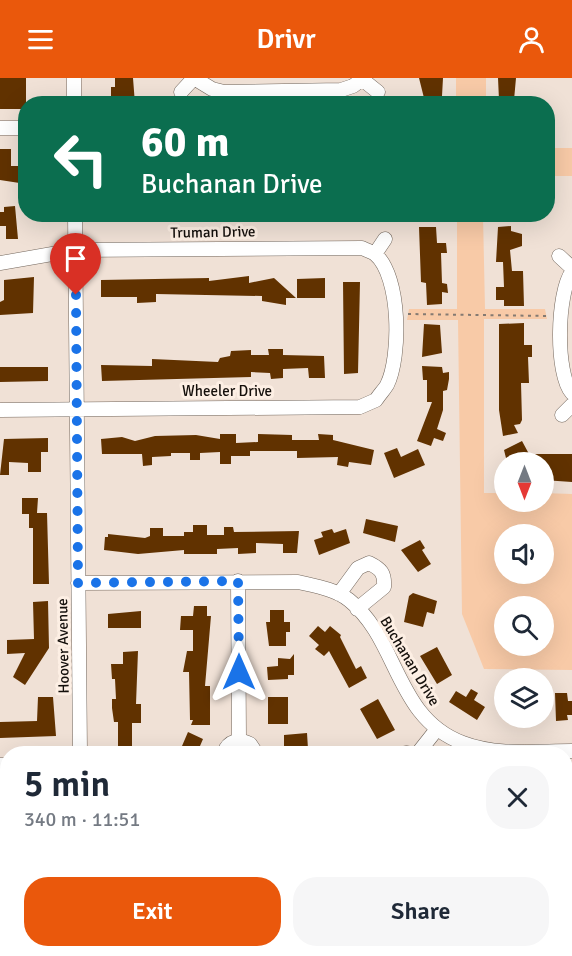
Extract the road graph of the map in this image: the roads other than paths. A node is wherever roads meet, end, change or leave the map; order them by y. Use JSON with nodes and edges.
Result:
{"nodes":[{"id":1,"x":74,"y":78,"type":"edge"},
{"id":2,"x":194,"y":78,"type":"edge"},
{"id":3,"x":363,"y":79,"type":"edge"},
{"id":4,"x":181,"y":92,"type":"dead end"},
{"id":5,"x":378,"y":92,"type":"dead end"},
{"id":6,"x":74,"y":96,"type":"edge"},
{"id":7,"x":0,"y":128,"type":"edge"},
{"id":8,"x":18,"y":128,"type":"edge"},
{"id":9,"x":75,"y":222,"type":"edge"},
{"id":10,"x":385,"y":239,"type":"dead end"},
{"id":11,"x":75,"y":250,"type":"junction"},
{"id":12,"x":375,"y":254,"type":"junction"},
{"id":13,"x":559,"y":256,"type":"dead end"},
{"id":14,"x":0,"y":263,"type":"edge"},
{"id":15,"x":572,"y":270,"type":"edge"},
{"id":16,"x":572,"y":393,"type":"edge"},
{"id":17,"x":376,"y":400,"type":"junction"},
{"id":18,"x":77,"y":408,"type":"junction"},
{"id":19,"x":0,"y":410,"type":"edge"},
{"id":20,"x":384,"y":413,"type":"dead end"},
{"id":21,"x":238,"y":581,"type":"junction"},
{"id":22,"x":78,"y":583,"type":"junction"},
{"id":23,"x":339,"y":594,"type":"junction"},
{"id":24,"x":357,"y":609,"type":"junction"},
{"id":25,"x":437,"y":729,"type":"junction"},
{"id":26,"x":239,"y":740,"type":"junction"},
{"id":27,"x":80,"y":746,"type":"edge"},
{"id":28,"x":228,"y":746,"type":"edge"},
{"id":29,"x":251,"y":746,"type":"edge"},
{"id":30,"x":424,"y":746,"type":"edge"},
{"id":31,"x":473,"y":746,"type":"edge"}],
"edges":[{"from":1,"to":6,"type":"street"},
{"from":2,"to":3,"type":"street"},
{"from":2,"to":4,"type":"street"},
{"from":3,"to":5,"type":"street"},
{"from":7,"to":8,"type":"street"},
{"from":9,"to":11,"type":"street","name":"Hoover Avenue"},
{"from":10,"to":12,"type":"street"},
{"from":11,"to":12,"type":"street","name":"Truman Drive"},
{"from":11,"to":14,"type":"street","name":"Truman Drive"},
{"from":11,"to":18,"type":"street","name":"Hoover Avenue"},
{"from":12,"to":17,"type":"street"},
{"from":13,"to":15,"type":"street"},
{"from":15,"to":16,"type":"street"},
{"from":17,"to":18,"type":"street","name":"Wheeler Drive"},
{"from":17,"to":20,"type":"street"},
{"from":18,"to":19,"type":"street","name":"Wheeler Drive"},
{"from":18,"to":22,"type":"street","name":"Hoover Avenue"},
{"from":21,"to":22,"type":"street","name":"Buchanan Drive"},
{"from":21,"to":23,"type":"street","name":"Buchanan Drive"},
{"from":21,"to":26,"type":"street"},
{"from":22,"to":27,"type":"street","name":"Hoover Avenue"},
{"from":23,"to":24,"type":"street","name":"Buchanan Drive"},
{"from":23,"to":24,"type":"street","name":"Buchanan Drive"},
{"from":24,"to":25,"type":"street","name":"Buchanan Drive"},
{"from":25,"to":30,"type":"street","name":"Buchanan Drive"},
{"from":25,"to":31,"type":"street","name":"Buchanan Drive"},
{"from":26,"to":28,"type":"street"},
{"from":26,"to":29,"type":"street"}]}
